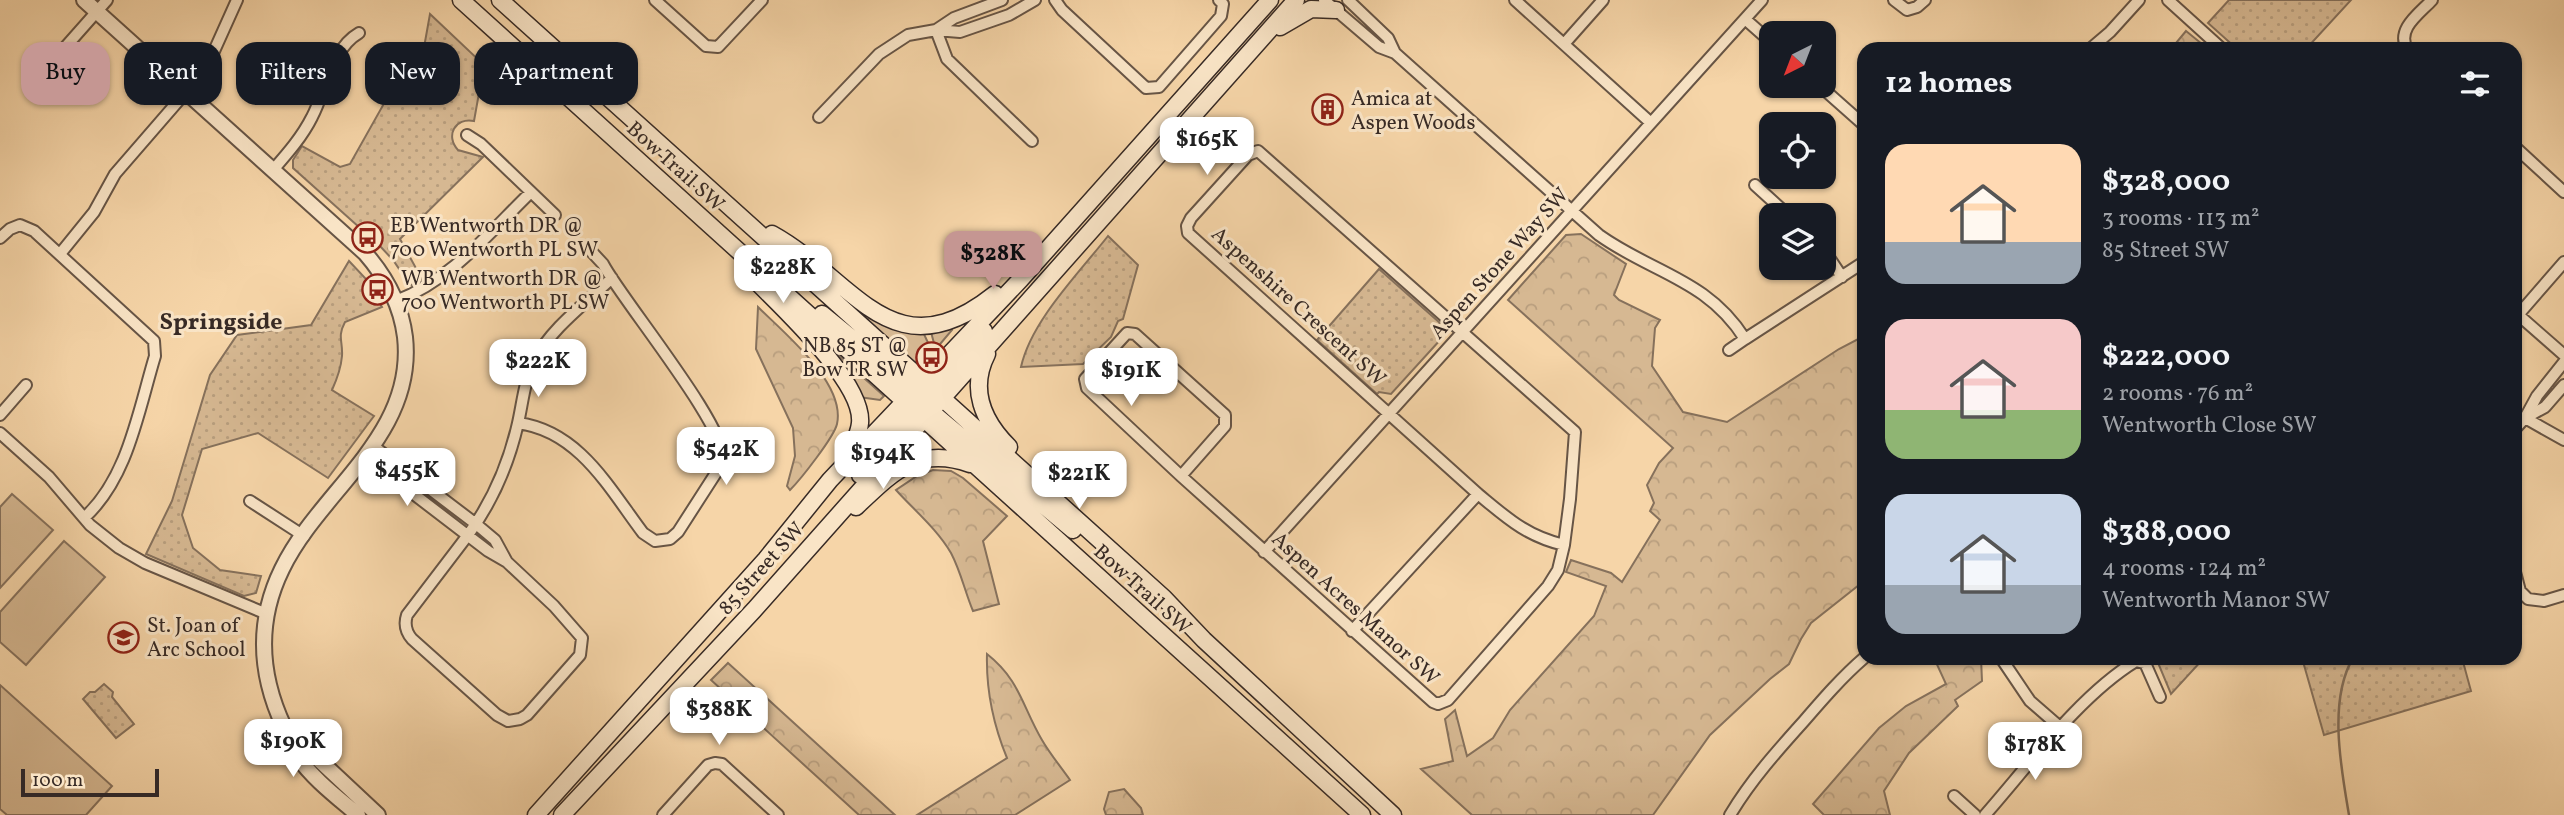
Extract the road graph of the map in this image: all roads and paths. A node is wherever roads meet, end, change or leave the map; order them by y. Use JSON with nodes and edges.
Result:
{"nodes":[{"id":1,"x":84,"y":0,"type":"edge"},
{"id":2,"x":107,"y":0,"type":"edge"},
{"id":3,"x":237,"y":0,"type":"edge"},
{"id":4,"x":461,"y":0,"type":"edge"},
{"id":5,"x":500,"y":0,"type":"edge"},
{"id":6,"x":655,"y":0,"type":"edge"},
{"id":7,"x":762,"y":0,"type":"edge"},
{"id":8,"x":1002,"y":0,"type":"edge"},
{"id":9,"x":1035,"y":0,"type":"edge"},
{"id":10,"x":1055,"y":0,"type":"edge"},
{"id":11,"x":1219,"y":0,"type":"edge"},
{"id":12,"x":1270,"y":0,"type":"edge"},
{"id":13,"x":1296,"y":0,"type":"edge"},
{"id":14,"x":1515,"y":0,"type":"edge"},
{"id":15,"x":1604,"y":0,"type":"edge"},
{"id":16,"x":1762,"y":0,"type":"edge"},
{"id":17,"x":1894,"y":0,"type":"edge"},
{"id":18,"x":1925,"y":0,"type":"edge"},
{"id":19,"x":2139,"y":0,"type":"edge"},
{"id":20,"x":2168,"y":0,"type":"edge"},
{"id":21,"x":2431,"y":0,"type":"edge"},
{"id":22,"x":1336,"y":3,"type":"edge"},
{"id":23,"x":98,"y":12,"type":"junction"},
{"id":24,"x":1745,"y":19,"type":"junction"},
{"id":25,"x":936,"y":30,"type":"junction"},
{"id":26,"x":1759,"y":31,"type":"edge"},
{"id":27,"x":359,"y":33,"type":"dead end"},
{"id":28,"x":1266,"y":34,"type":"junction"},
{"id":29,"x":71,"y":42,"type":"edge"},
{"id":30,"x":131,"y":42,"type":"edge"},
{"id":31,"x":218,"y":42,"type":"edge"},
{"id":32,"x":2098,"y":42,"type":"edge"},
{"id":33,"x":2214,"y":42,"type":"edge"},
{"id":34,"x":2403,"y":42,"type":"edge"},
{"id":35,"x":1564,"y":44,"type":"junction"},
{"id":36,"x":1834,"y":98,"type":"edge"},
{"id":37,"x":175,"y":105,"type":"edge"},
{"id":38,"x":200,"y":105,"type":"edge"},
{"id":39,"x":819,"y":117,"type":"dead end"},
{"id":40,"x":1857,"y":119,"type":"edge"},
{"id":41,"x":1651,"y":123,"type":"junction"},
{"id":42,"x":467,"y":135,"type":"dead end"},
{"id":43,"x":1032,"y":141,"type":"dead end"},
{"id":44,"x":2522,"y":153,"type":"edge"},
{"id":45,"x":273,"y":170,"type":"junction"},
{"id":46,"x":1755,"y":185,"type":"dead end"},
{"id":47,"x":672,"y":190,"type":"junction"},
{"id":48,"x":530,"y":192,"type":"junction"},
{"id":49,"x":2564,"y":192,"type":"edge"},
{"id":50,"x":1775,"y":203,"type":"edge"},
{"id":51,"x":1572,"y":211,"type":"junction"},
{"id":52,"x":1079,"y":213,"type":"junction"},
{"id":53,"x":555,"y":215,"type":"dead end"},
{"id":54,"x":748,"y":222,"type":"junction"},
{"id":55,"x":0,"y":238,"type":"edge"},
{"id":56,"x":590,"y":250,"type":"dead end"},
{"id":57,"x":60,"y":254,"type":"junction"},
{"id":58,"x":2564,"y":262,"type":"edge"},
{"id":59,"x":1836,"y":267,"type":"edge"},
{"id":60,"x":1857,"y":267,"type":"edge"},
{"id":61,"x":1843,"y":277,"type":"junction"},
{"id":62,"x":612,"y":278,"type":"junction"},
{"id":63,"x":1021,"y":279,"type":"junction"},
{"id":64,"x":396,"y":301,"type":"junction"},
{"id":65,"x":2522,"y":307,"type":"edge"},
{"id":66,"x":2522,"y":318,"type":"edge"},
{"id":67,"x":1462,"y":333,"type":"junction"},
{"id":68,"x":1745,"y":340,"type":"junction"},
{"id":69,"x":991,"y":345,"type":"junction"},
{"id":70,"x":1729,"y":350,"type":"dead end"},
{"id":71,"x":2564,"y":355,"type":"edge"},
{"id":72,"x":2564,"y":362,"type":"edge"},
{"id":73,"x":2564,"y":384,"type":"edge"},
{"id":74,"x":26,"y":385,"type":"dead end"},
{"id":75,"x":924,"y":401,"type":"junction"},
{"id":76,"x":1390,"y":413,"type":"junction"},
{"id":77,"x":0,"y":415,"type":"edge"},
{"id":78,"x":2525,"y":418,"type":"junction"},
{"id":79,"x":2522,"y":421,"type":"edge"},
{"id":80,"x":518,"y":423,"type":"junction"},
{"id":81,"x":0,"y":433,"type":"edge"},
{"id":82,"x":2564,"y":440,"type":"edge"},
{"id":83,"x":368,"y":451,"type":"junction"},
{"id":84,"x":978,"y":468,"type":"junction"},
{"id":85,"x":1181,"y":477,"type":"junction"},
{"id":86,"x":830,"y":480,"type":"junction"},
{"id":87,"x":1478,"y":494,"type":"junction"},
{"id":88,"x":250,"y":502,"type":"dead end"},
{"id":89,"x":84,"y":518,"type":"junction"},
{"id":90,"x":477,"y":524,"type":"junction"},
{"id":91,"x":468,"y":535,"type":"junction"},
{"id":92,"x":304,"y":536,"type":"junction"},
{"id":93,"x":1564,"y":545,"type":"junction"},
{"id":94,"x":1264,"y":552,"type":"junction"},
{"id":95,"x":796,"y":560,"type":"junction"},
{"id":96,"x":507,"y":562,"type":"junction"},
{"id":97,"x":2522,"y":594,"type":"edge"},
{"id":98,"x":2564,"y":595,"type":"edge"},
{"id":99,"x":1164,"y":598,"type":"junction"},
{"id":100,"x":267,"y":614,"type":"junction"},
{"id":101,"x":710,"y":623,"type":"junction"},
{"id":102,"x":1352,"y":631,"type":"junction"},
{"id":103,"x":727,"y":638,"type":"junction"},
{"id":104,"x":1204,"y":640,"type":"junction"},
{"id":105,"x":1857,"y":664,"type":"edge"},
{"id":106,"x":2006,"y":665,"type":"edge"},
{"id":107,"x":2129,"y":665,"type":"edge"},
{"id":108,"x":2146,"y":665,"type":"edge"},
{"id":109,"x":2160,"y":697,"type":"dead end"},
{"id":110,"x":2061,"y":728,"type":"junction"},
{"id":111,"x":285,"y":729,"type":"junction"},
{"id":112,"x":1954,"y":796,"type":"dead end"},
{"id":113,"x":1731,"y":814,"type":"edge"},
{"id":114,"x":358,"y":815,"type":"edge"},
{"id":115,"x":378,"y":815,"type":"edge"},
{"id":116,"x":536,"y":815,"type":"edge"},
{"id":117,"x":562,"y":815,"type":"edge"},
{"id":118,"x":663,"y":815,"type":"edge"},
{"id":119,"x":778,"y":815,"type":"edge"},
{"id":120,"x":1362,"y":815,"type":"edge"},
{"id":121,"x":1393,"y":815,"type":"edge"},
{"id":122,"x":1975,"y":815,"type":"edge"},
{"id":123,"x":1985,"y":815,"type":"edge"}],
"edges":[{"from":1,"to":23,"type":"street"},
{"from":2,"to":23,"type":"street"},
{"from":3,"to":31,"type":"street"},
{"from":4,"to":47,"type":"main road","name":"Bow Trail SW"},
{"from":5,"to":54,"type":"main road","name":"Bow Trail SW"},
{"from":6,"to":7,"type":"street"},
{"from":8,"to":25,"type":"street"},
{"from":9,"to":25,"type":"street"},
{"from":10,"to":11,"type":"street"},
{"from":12,"to":52,"type":"main road","name":"85 Street SW"},
{"from":13,"to":28,"type":"main road","name":"85 Street SW"},
{"from":14,"to":35,"type":"street"},
{"from":15,"to":35,"type":"street"},
{"from":16,"to":24,"type":"street","name":"Aspen Stone Way SW"},
{"from":17,"to":18,"type":"street"},
{"from":19,"to":32,"type":"street"},
{"from":20,"to":33,"type":"street"},
{"from":21,"to":34,"type":"street"},
{"from":22,"to":28,"type":"main road"},
{"from":22,"to":51,"type":"street"},
{"from":23,"to":29,"type":"street"},
{"from":23,"to":30,"type":"street"},
{"from":24,"to":26,"type":"street"},
{"from":24,"to":41,"type":"street","name":"Aspen Stone Way SW"},
{"from":25,"to":39,"type":"street"},
{"from":25,"to":43,"type":"street"},
{"from":27,"to":45,"type":"street"},
{"from":28,"to":69,"type":"main road","name":"85 Street SW"},
{"from":35,"to":41,"type":"street"},
{"from":36,"to":40,"type":"street"},
{"from":37,"to":57,"type":"street"},
{"from":38,"to":45,"type":"street"},
{"from":41,"to":51,"type":"street","name":"Aspen Stone Way SW"},
{"from":42,"to":48,"type":"street"},
{"from":44,"to":49,"type":"street"},
{"from":45,"to":64,"type":"street"},
{"from":46,"to":50,"type":"street"},
{"from":47,"to":75,"type":"main road"},
{"from":47,"to":86,"type":"main road"},
{"from":48,"to":53,"type":"street"},
{"from":48,"to":64,"type":"street"},
{"from":51,"to":67,"type":"street","name":"Aspen Stone Way SW"},
{"from":51,"to":68,"type":"street"},
{"from":52,"to":63,"type":"main road","name":"85 Street SW"},
{"from":52,"to":75,"type":"main road"},
{"from":54,"to":63,"type":"main road"},
{"from":54,"to":75,"type":"main road","name":"Bow Trail SW"},
{"from":55,"to":57,"type":"street"},
{"from":56,"to":62,"type":"street"},
{"from":57,"to":89,"type":"street"},
{"from":58,"to":65,"type":"street"},
{"from":59,"to":61,"type":"street"},
{"from":60,"to":61,"type":"street"},
{"from":61,"to":68,"type":"street"},
{"from":62,"to":80,"type":"street"},
{"from":62,"to":80,"type":"street"},
{"from":63,"to":75,"type":"main road","name":"85 Street SW"},
{"from":64,"to":83,"type":"street"},
{"from":66,"to":71,"type":"street"},
{"from":67,"to":76,"type":"street","name":"Aspen Stone Way SW"},
{"from":67,"to":76,"type":"street","name":"Aspenshire Crescent SW"},
{"from":67,"to":93,"type":"street","name":"Aspen Acres Manor SW"},
{"from":68,"to":70,"type":"street"},
{"from":69,"to":75,"type":"main road","name":"85 Street SW"},
{"from":69,"to":99,"type":"main road"},
{"from":72,"to":78,"type":"street"},
{"from":73,"to":78,"type":"street"},
{"from":74,"to":77,"type":"street"},
{"from":75,"to":84,"type":"main road","name":"Bow Trail SW"},
{"from":75,"to":86,"type":"main road","name":"85 Street SW"},
{"from":75,"to":95,"type":"main road","name":"85 Street SW"},
{"from":75,"to":99,"type":"main road","name":"Bow Trail SW"},
{"from":75,"to":104,"type":"main road"},
{"from":76,"to":87,"type":"street"},
{"from":76,"to":94,"type":"street","name":"Aspen Stone Way SW"},
{"from":78,"to":79,"type":"street"},
{"from":78,"to":82,"type":"street"},
{"from":80,"to":90,"type":"street"},
{"from":81,"to":89,"type":"street"},
{"from":83,"to":90,"type":"street"},
{"from":83,"to":91,"type":"street"},
{"from":83,"to":92,"type":"street"},
{"from":84,"to":95,"type":"main road"},
{"from":84,"to":120,"type":"main road","name":"Bow Trail SW"},
{"from":85,"to":85,"type":"street","name":"Aspen Acres Manor SW"},
{"from":85,"to":94,"type":"street","name":"Aspen Acres Manor SW"},
{"from":86,"to":101,"type":"main road","name":"85 Street SW"},
{"from":87,"to":93,"type":"street"},
{"from":87,"to":102,"type":"street"},
{"from":88,"to":92,"type":"street"},
{"from":89,"to":100,"type":"street"},
{"from":90,"to":91,"type":"street"},
{"from":90,"to":96,"type":"street"},
{"from":91,"to":96,"type":"street"},
{"from":91,"to":96,"type":"street"},
{"from":92,"to":100,"type":"street"},
{"from":93,"to":102,"type":"street","name":"Aspen Acres Manor SW"},
{"from":94,"to":102,"type":"street","name":"Aspen Acres Manor SW"},
{"from":95,"to":103,"type":"main road","name":"85 Street SW"},
{"from":97,"to":98,"type":"street"},
{"from":99,"to":104,"type":"main road","name":"Bow Trail SW"},
{"from":100,"to":111,"type":"street"},
{"from":101,"to":103,"type":"main road"},
{"from":101,"to":116,"type":"main road","name":"85 Street SW"},
{"from":103,"to":117,"type":"main road","name":"85 Street SW"},
{"from":104,"to":121,"type":"main road","name":"Bow Trail SW"},
{"from":105,"to":113,"type":"street"},
{"from":106,"to":110,"type":"street"},
{"from":107,"to":110,"type":"street"},
{"from":108,"to":109,"type":"street"},
{"from":110,"to":123,"type":"street"},
{"from":111,"to":114,"type":"street"},
{"from":111,"to":115,"type":"street"},
{"from":112,"to":122,"type":"street"},
{"from":118,"to":119,"type":"street"}]}
